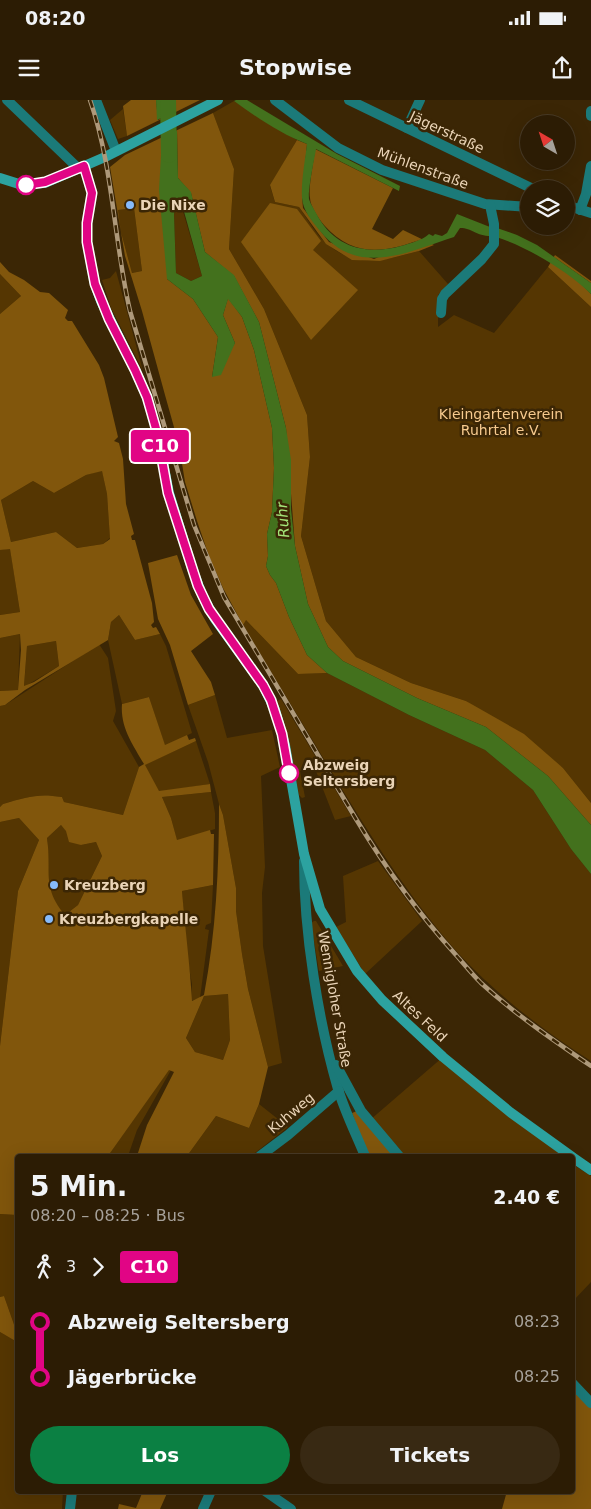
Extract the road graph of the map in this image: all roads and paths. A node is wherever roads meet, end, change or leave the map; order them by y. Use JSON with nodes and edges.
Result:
{"nodes":[{"id":1,"x":7,"y":100,"type":"edge"},
{"id":2,"x":96,"y":100,"type":"edge"},
{"id":3,"x":218,"y":100,"type":"edge"},
{"id":4,"x":275,"y":100,"type":"edge"},
{"id":5,"x":349,"y":100,"type":"edge"},
{"id":6,"x":420,"y":100,"type":"edge"},
{"id":7,"x":591,"y":111,"type":"edge"},
{"id":8,"x":591,"y":116,"type":"edge"},
{"id":9,"x":407,"y":128,"type":"junction"},
{"id":10,"x":120,"y":149,"type":"junction"},
{"id":11,"x":591,"y":166,"type":"edge"},
{"id":12,"x":81,"y":168,"type":"junction"},
{"id":13,"x":0,"y":178,"type":"edge"},
{"id":14,"x":520,"y":183,"type":"edge"},
{"id":15,"x":490,"y":205,"type":"junction"},
{"id":16,"x":520,"y":207,"type":"edge"},
{"id":17,"x":575,"y":208,"type":"edge"},
{"id":18,"x":580,"y":210,"type":"junction"},
{"id":19,"x":591,"y":213,"type":"edge"},
{"id":20,"x":441,"y":313,"type":"dead end"},
{"id":21,"x":304,"y":854,"type":"junction"},
{"id":22,"x":320,"y":909,"type":"junction"},
{"id":23,"x":306,"y":913,"type":"junction"},
{"id":24,"x":329,"y":1053,"type":"junction"},
{"id":25,"x":339,"y":1091,"type":"junction"},
{"id":26,"x":263,"y":1154,"type":"edge"},
{"id":27,"x":364,"y":1154,"type":"edge"},
{"id":28,"x":397,"y":1154,"type":"edge"},
{"id":29,"x":568,"y":1154,"type":"edge"},
{"id":30,"x":575,"y":1159,"type":"edge"},
{"id":31,"x":591,"y":1170,"type":"edge"},
{"id":32,"x":575,"y":1386,"type":"edge"},
{"id":33,"x":591,"y":1403,"type":"edge"},
{"id":34,"x":72,"y":1494,"type":"edge"},
{"id":35,"x":210,"y":1494,"type":"edge"},
{"id":36,"x":269,"y":1494,"type":"edge"},
{"id":37,"x":70,"y":1509,"type":"edge"},
{"id":38,"x":203,"y":1509,"type":"edge"},
{"id":39,"x":291,"y":1509,"type":"edge"}],
"edges":[{"from":1,"to":12,"type":"street"},
{"from":2,"to":10,"type":"street"},
{"from":3,"to":10,"type":"main road"},
{"from":4,"to":15,"type":"street","name":"Mühlenstraße"},
{"from":5,"to":9,"type":"street","name":"Jägerstraße"},
{"from":6,"to":9,"type":"street"},
{"from":7,"to":8,"type":"street"},
{"from":9,"to":14,"type":"street","name":"Jägerstraße"},
{"from":10,"to":12,"type":"main road"},
{"from":11,"to":18,"type":"street"},
{"from":12,"to":13,"type":"main road"},
{"from":12,"to":21,"type":"main road","name":"Wennigloher Straße"},
{"from":15,"to":16,"type":"street","name":"Mühlenstraße"},
{"from":15,"to":20,"type":"street"},
{"from":17,"to":18,"type":"street"},
{"from":18,"to":19,"type":"street"},
{"from":21,"to":22,"type":"main road","name":"Altes Feld"},
{"from":21,"to":23,"type":"street","name":"Wennigloher Straße"},
{"from":22,"to":23,"type":"street"},
{"from":22,"to":29,"type":"main road","name":"Altes Feld"},
{"from":23,"to":24,"type":"street","name":"Wennigloher Straße"},
{"from":24,"to":25,"type":"street","name":"Wennigloher Straße"},
{"from":24,"to":28,"type":"street"},
{"from":25,"to":26,"type":"street","name":"Kuhweg"},
{"from":25,"to":27,"type":"street","name":"Wennigloher Straße"},
{"from":30,"to":31,"type":"main road","name":"Altes Feld"},
{"from":32,"to":33,"type":"street"},
{"from":34,"to":37,"type":"street"},
{"from":35,"to":38,"type":"street"},
{"from":36,"to":39,"type":"street"}]}
